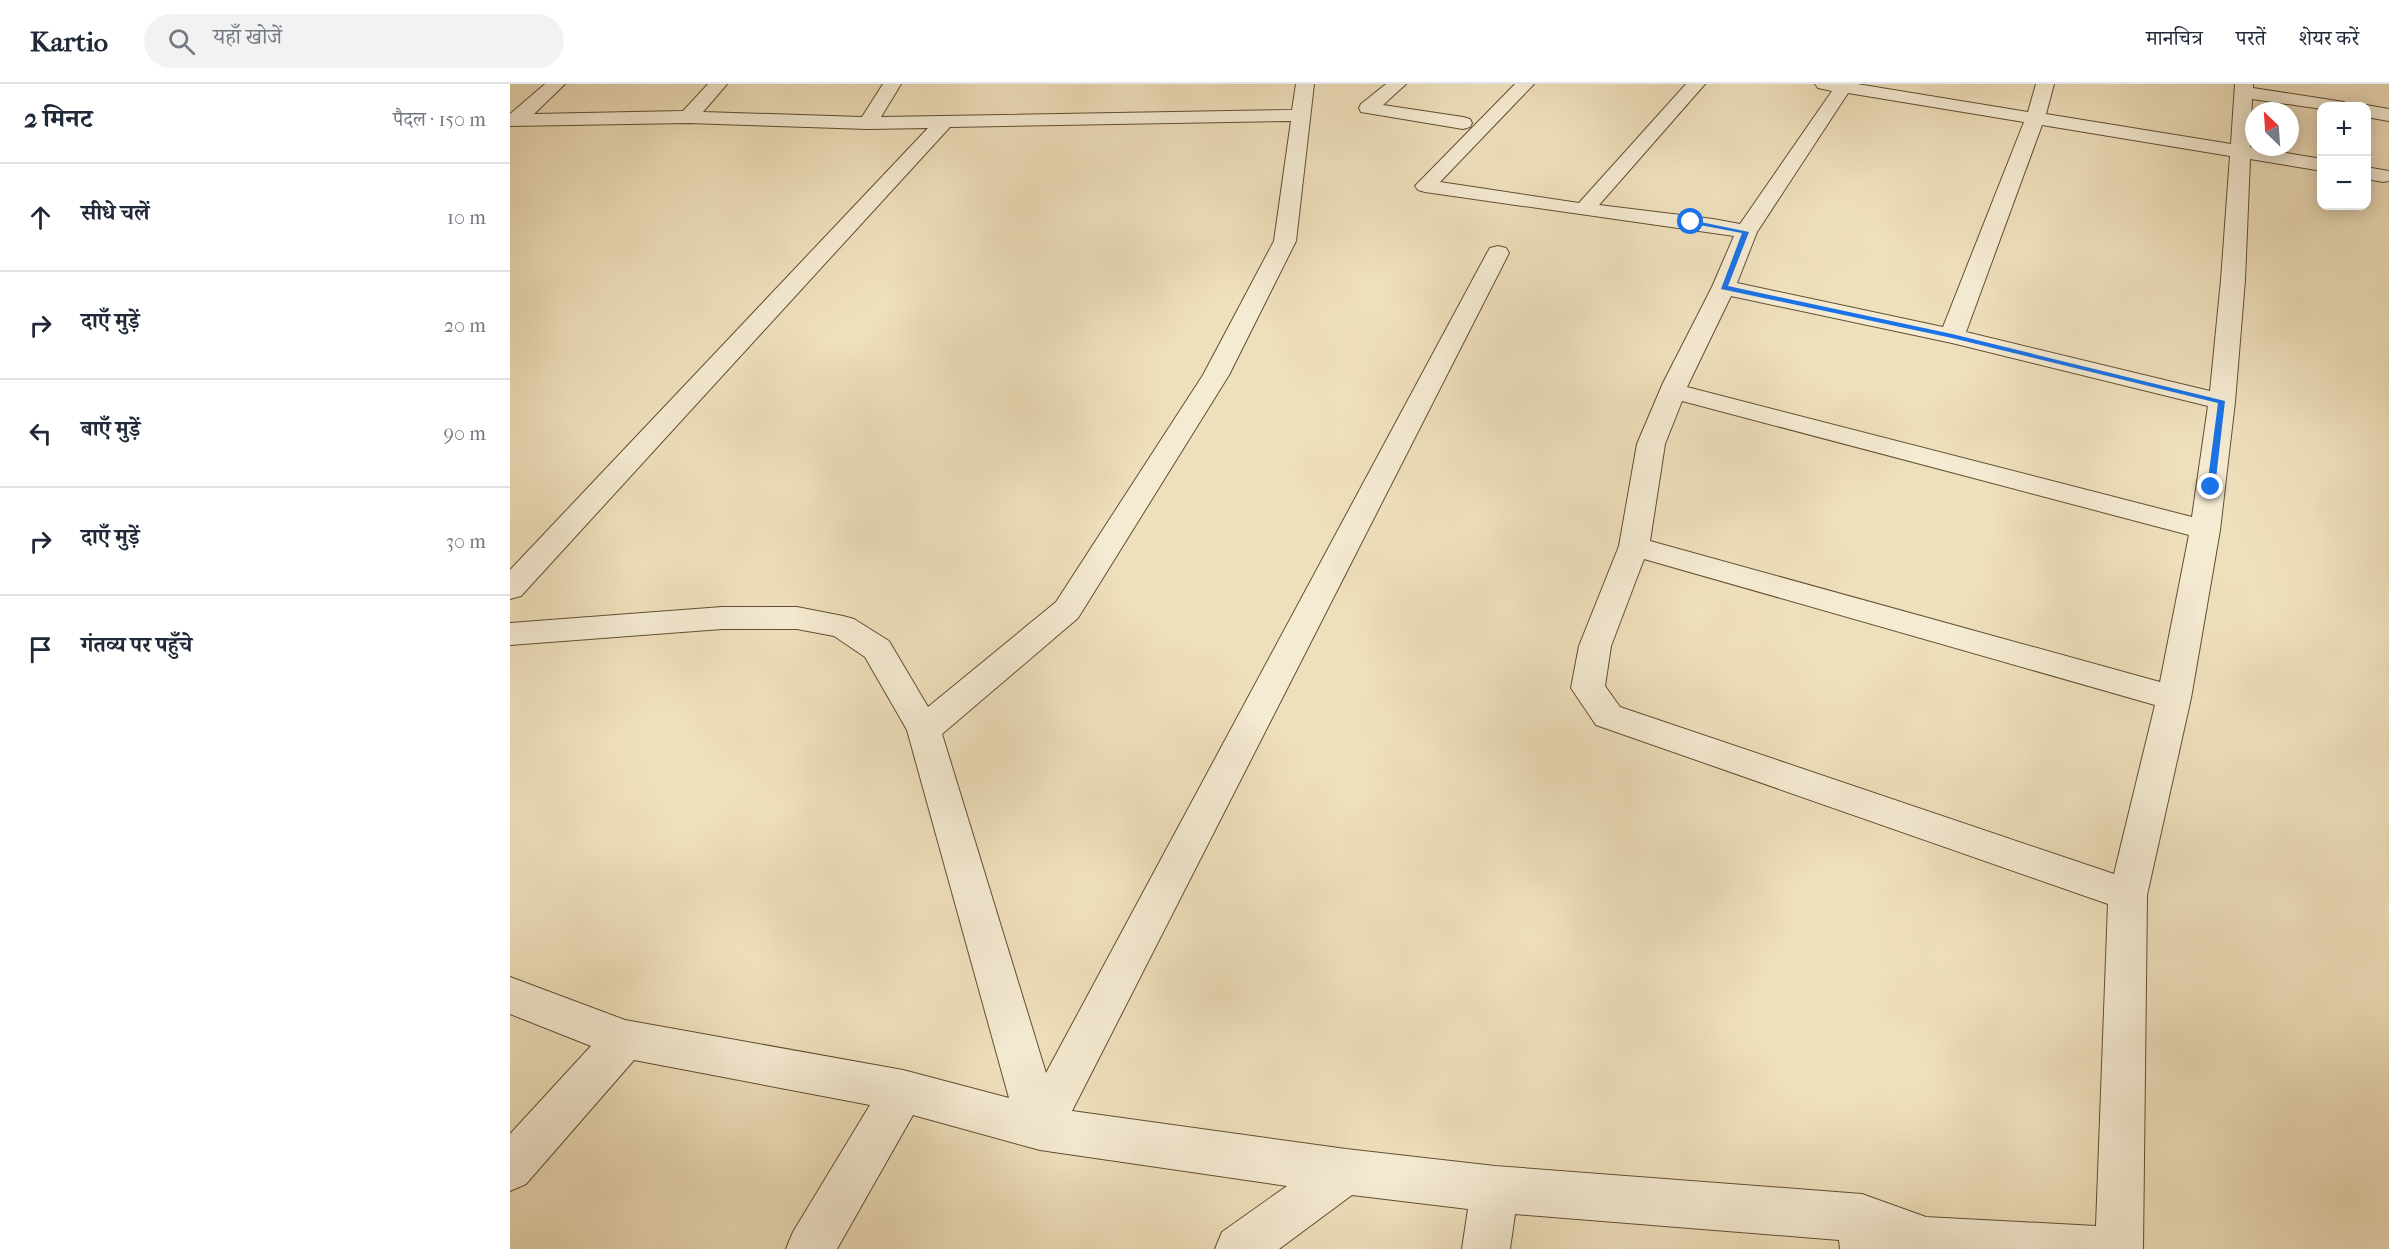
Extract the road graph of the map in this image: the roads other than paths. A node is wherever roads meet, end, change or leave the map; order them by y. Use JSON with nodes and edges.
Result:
{"nodes":[{"id":1,"x":556,"y":84,"type":"edge"},
{"id":2,"x":718,"y":84,"type":"edge"},
{"id":3,"x":892,"y":84,"type":"edge"},
{"id":4,"x":1305,"y":84,"type":"edge"},
{"id":5,"x":1397,"y":84,"type":"edge"},
{"id":6,"x":1525,"y":84,"type":"edge"},
{"id":7,"x":1696,"y":84,"type":"edge"},
{"id":8,"x":2045,"y":84,"type":"edge"},
{"id":9,"x":1838,"y":85,"type":"edge"},
{"id":10,"x":2244,"y":88,"type":"edge"},
{"id":11,"x":2317,"y":102,"type":"edge"},
{"id":12,"x":2371,"y":112,"type":"edge"},
{"id":13,"x":1301,"y":115,"type":"junction"},
{"id":14,"x":2389,"y":115,"type":"edge"},
{"id":15,"x":688,"y":117,"type":"junction"},
{"id":16,"x":2035,"y":118,"type":"junction"},
{"id":17,"x":514,"y":120,"type":"edge"},
{"id":18,"x":945,"y":121,"type":"junction"},
{"id":19,"x":868,"y":123,"type":"junction"},
{"id":20,"x":1463,"y":123,"type":"dead end"},
{"id":21,"x":2241,"y":150,"type":"junction"},
{"id":22,"x":2317,"y":164,"type":"edge"},
{"id":23,"x":1584,"y":210,"type":"junction"},
{"id":24,"x":1746,"y":232,"type":"junction"},
{"id":25,"x":1498,"y":253,"type":"dead end"},
{"id":26,"x":1724,"y":287,"type":"junction"},
{"id":27,"x":1952,"y":336,"type":"junction"},
{"id":28,"x":1673,"y":391,"type":"junction"},
{"id":29,"x":2222,"y":402,"type":"junction"},
{"id":30,"x":2205,"y":530,"type":"junction"},
{"id":31,"x":1634,"y":546,"type":"junction"},
{"id":32,"x":510,"y":589,"type":"edge"},
{"id":33,"x":510,"y":634,"type":"edge"},
{"id":34,"x":2174,"y":698,"type":"junction"},
{"id":35,"x":924,"y":730,"type":"junction"},
{"id":36,"x":2128,"y":895,"type":"junction"},
{"id":37,"x":510,"y":995,"type":"edge"},
{"id":38,"x":625,"y":1039,"type":"junction"},
{"id":39,"x":903,"y":1090,"type":"junction"},
{"id":40,"x":1040,"y":1128,"type":"junction"},
{"id":41,"x":510,"y":1168,"type":"edge"},
{"id":42,"x":1346,"y":1172,"type":"junction"},
{"id":43,"x":1495,"y":1189,"type":"junction"},
{"id":44,"x":1863,"y":1233,"type":"edge"},
{"id":45,"x":810,"y":1249,"type":"edge"},
{"id":46,"x":1239,"y":1249,"type":"edge"},
{"id":47,"x":1486,"y":1249,"type":"edge"},
{"id":48,"x":2094,"y":1249,"type":"edge"},
{"id":49,"x":2119,"y":1249,"type":"edge"}],
"edges":[{"from":1,"to":17,"type":"street"},
{"from":2,"to":15,"type":"street"},
{"from":3,"to":19,"type":"street"},
{"from":4,"to":13,"type":"street"},
{"from":5,"to":20,"type":"street"},
{"from":6,"to":23,"type":"street"},
{"from":7,"to":23,"type":"street"},
{"from":8,"to":16,"type":"street"},
{"from":9,"to":16,"type":"street"},
{"from":9,"to":24,"type":"street"},
{"from":10,"to":11,"type":"street"},
{"from":10,"to":21,"type":"street"},
{"from":12,"to":14,"type":"street"},
{"from":13,"to":18,"type":"street"},
{"from":13,"to":35,"type":"street"},
{"from":15,"to":17,"type":"street"},
{"from":15,"to":19,"type":"street"},
{"from":16,"to":21,"type":"street"},
{"from":16,"to":27,"type":"street"},
{"from":18,"to":19,"type":"street"},
{"from":18,"to":32,"type":"street"},
{"from":21,"to":22,"type":"street"},
{"from":21,"to":29,"type":"street"},
{"from":23,"to":24,"type":"street"},
{"from":24,"to":26,"type":"street"},
{"from":25,"to":40,"type":"street"},
{"from":26,"to":27,"type":"street"},
{"from":26,"to":28,"type":"street"},
{"from":27,"to":29,"type":"street"},
{"from":28,"to":30,"type":"street"},
{"from":28,"to":31,"type":"street"},
{"from":29,"to":30,"type":"street"},
{"from":30,"to":34,"type":"street"},
{"from":31,"to":34,"type":"street"},
{"from":31,"to":36,"type":"street"},
{"from":33,"to":35,"type":"street"},
{"from":34,"to":36,"type":"street"},
{"from":35,"to":40,"type":"street"},
{"from":36,"to":49,"type":"street"},
{"from":37,"to":38,"type":"street"},
{"from":38,"to":39,"type":"street"},
{"from":38,"to":41,"type":"street"},
{"from":39,"to":40,"type":"street"},
{"from":39,"to":45,"type":"street"},
{"from":40,"to":42,"type":"street"},
{"from":42,"to":43,"type":"street"},
{"from":42,"to":46,"type":"street"},
{"from":43,"to":44,"type":"street"},
{"from":43,"to":47,"type":"street"},
{"from":44,"to":48,"type":"street"}]}
